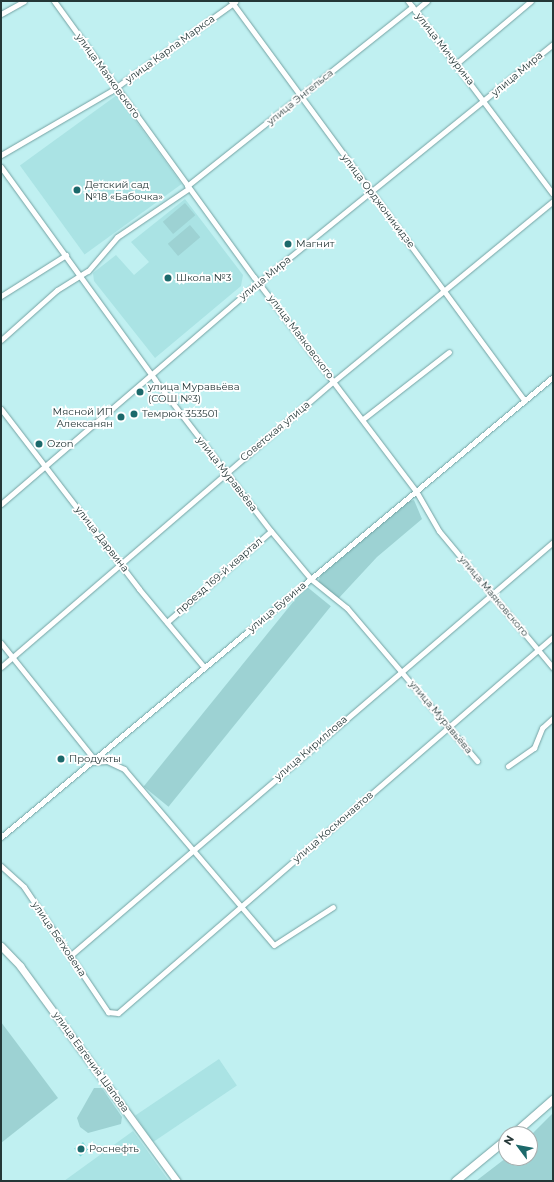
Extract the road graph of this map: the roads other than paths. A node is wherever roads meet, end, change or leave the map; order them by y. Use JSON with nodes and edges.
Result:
{"nodes":[{"id":1,"x":24,"y":1,"type":"edge"},
{"id":2,"x":54,"y":1,"type":"edge"},
{"id":3,"x":408,"y":1,"type":"edge"},
{"id":4,"x":427,"y":1,"type":"edge"},
{"id":5,"x":531,"y":1,"type":"edge"},
{"id":6,"x":233,"y":2,"type":"edge"},
{"id":7,"x":413,"y":9,"type":"junction"},
{"id":8,"x":1,"y":14,"type":"edge"},
{"id":9,"x":553,"y":44,"type":"edge"},
{"id":10,"x":457,"y":63,"type":"junction"},
{"id":11,"x":117,"y":87,"type":"junction"},
{"id":12,"x":300,"y":97,"type":"junction"},
{"id":13,"x":484,"y":102,"type":"junction"},
{"id":14,"x":1,"y":155,"type":"edge"},
{"id":15,"x":1,"y":167,"type":"edge"},
{"id":16,"x":188,"y":188,"type":"junction"},
{"id":17,"x":372,"y":192,"type":"junction"},
{"id":18,"x":553,"y":194,"type":"edge"},
{"id":19,"x":553,"y":201,"type":"edge"},
{"id":20,"x":66,"y":255,"type":"junction"},
{"id":21,"x":82,"y":276,"type":"junction"},
{"id":22,"x":258,"y":283,"type":"junction"},
{"id":23,"x":445,"y":290,"type":"junction"},
{"id":24,"x":1,"y":296,"type":"edge"},
{"id":25,"x":1,"y":340,"type":"edge"},
{"id":26,"x":449,"y":352,"type":"dead end"},
{"id":27,"x":151,"y":374,"type":"junction"},
{"id":28,"x":553,"y":377,"type":"edge"},
{"id":29,"x":334,"y":380,"type":"junction"},
{"id":30,"x":524,"y":401,"type":"junction"},
{"id":31,"x":1,"y":410,"type":"edge"},
{"id":32,"x":363,"y":419,"type":"junction"},
{"id":33,"x":45,"y":466,"type":"junction"},
{"id":34,"x":226,"y":473,"type":"junction"},
{"id":35,"x":416,"y":491,"type":"junction"},
{"id":36,"x":1,"y":504,"type":"edge"},
{"id":37,"x":271,"y":531,"type":"junction"},
{"id":38,"x":553,"y":542,"type":"edge"},
{"id":39,"x":121,"y":563,"type":"junction"},
{"id":40,"x":311,"y":578,"type":"junction"},
{"id":41,"x":491,"y":592,"type":"junction"},
{"id":42,"x":167,"y":622,"type":"junction"},
{"id":43,"x":553,"y":637,"type":"edge"},
{"id":44,"x":1,"y":643,"type":"edge"},
{"id":45,"x":538,"y":649,"type":"junction"},
{"id":46,"x":12,"y":658,"type":"junction"},
{"id":47,"x":1,"y":667,"type":"edge"},
{"id":48,"x":204,"y":667,"type":"junction"},
{"id":49,"x":553,"y":668,"type":"edge"},
{"id":50,"x":402,"y":670,"type":"junction"},
{"id":51,"x":553,"y":718,"type":"edge"},
{"id":52,"x":449,"y":727,"type":"junction"},
{"id":53,"x":92,"y":761,"type":"junction"},
{"id":54,"x":478,"y":762,"type":"dead end"},
{"id":55,"x":508,"y":766,"type":"dead end"},
{"id":56,"x":1,"y":837,"type":"edge"},
{"id":57,"x":190,"y":849,"type":"junction"},
{"id":58,"x":1,"y":866,"type":"edge"},
{"id":59,"x":241,"y":906,"type":"junction"},
{"id":60,"x":333,"y":907,"type":"dead end"},
{"id":61,"x":1,"y":946,"type":"edge"},
{"id":62,"x":70,"y":955,"type":"junction"},
{"id":63,"x":112,"y":1014,"type":"joint"},
{"id":64,"x":553,"y":1100,"type":"edge"},
{"id":65,"x":523,"y":1126,"type":"edge"},
{"id":66,"x":498,"y":1147,"type":"edge"},
{"id":67,"x":177,"y":1181,"type":"edge"},
{"id":68,"x":456,"y":1181,"type":"edge"}],
"edges":[{"from":1,"to":8,"type":"street"},
{"from":2,"to":11,"type":"street","name":"улица Маяковского"},
{"from":3,"to":7,"type":"street","name":"улица Мичурина"},
{"from":4,"to":7,"type":"street","name":"улица Энгельса"},
{"from":5,"to":10,"type":"street"},
{"from":6,"to":11,"type":"street","name":"улица Карла Маркса"},
{"from":6,"to":12,"type":"street","name":"улица Орджоникидзе"},
{"from":7,"to":10,"type":"street","name":"улица Мичурина"},
{"from":7,"to":12,"type":"street","name":"улица Энгельса"},
{"from":9,"to":13,"type":"street","name":"улица Мира"},
{"from":10,"to":13,"type":"street","name":"улица Мичурина"},
{"from":11,"to":14,"type":"street","name":"улица Карла Маркса"},
{"from":11,"to":16,"type":"street","name":"улица Маяковского"},
{"from":12,"to":16,"type":"street","name":"улица Энгельса"},
{"from":12,"to":17,"type":"street","name":"улица Орджоникидзе"},
{"from":13,"to":17,"type":"street","name":"улица Мира"},
{"from":13,"to":18,"type":"street","name":"улица Мичурина"},
{"from":15,"to":20,"type":"street","name":"улица Муравьёва"},
{"from":16,"to":21,"type":"street","name":"улица Энгельса"},
{"from":16,"to":22,"type":"street","name":"улица Маяковского"},
{"from":17,"to":22,"type":"street","name":"улица Мира"},
{"from":17,"to":23,"type":"street","name":"улица Орджоникидзе"},
{"from":19,"to":23,"type":"street","name":"Советская улица"},
{"from":20,"to":21,"type":"street","name":"улица Муравьёва"},
{"from":20,"to":24,"type":"street"},
{"from":21,"to":25,"type":"street","name":"улица Энгельса"},
{"from":21,"to":27,"type":"street","name":"улица Муравьёва"},
{"from":22,"to":27,"type":"street","name":"улица Мира"},
{"from":22,"to":29,"type":"street","name":"улица Маяковского"},
{"from":23,"to":29,"type":"street","name":"Советская улица"},
{"from":23,"to":30,"type":"street","name":"улица Орджоникидзе"},
{"from":26,"to":32,"type":"street"},
{"from":27,"to":33,"type":"street","name":"улица Мира"},
{"from":27,"to":34,"type":"street","name":"улица Муравьёва"},
{"from":28,"to":30,"type":"street","name":"улица Бувина"},
{"from":29,"to":32,"type":"street","name":"улица Маяковского"},
{"from":29,"to":34,"type":"street","name":"Советская улица"},
{"from":30,"to":35,"type":"street","name":"улица Бувина"},
{"from":31,"to":33,"type":"street","name":"улица Дарвина"},
{"from":32,"to":35,"type":"street","name":"улица Маяковского"},
{"from":33,"to":36,"type":"street","name":"улица Мира"},
{"from":33,"to":39,"type":"street","name":"улица Дарвина"},
{"from":34,"to":37,"type":"street","name":"улица Муравьёва"},
{"from":34,"to":39,"type":"street","name":"Советская улица"},
{"from":35,"to":40,"type":"street","name":"улица Бувина"},
{"from":35,"to":41,"type":"street","name":"улица Маяковского"},
{"from":37,"to":40,"type":"street","name":"улица Муравьёва"},
{"from":37,"to":42,"type":"street","name":"проезд 169-й квартал"},
{"from":38,"to":41,"type":"street","name":"улица Кириллова"},
{"from":39,"to":42,"type":"street","name":"улица Дарвина"},
{"from":39,"to":46,"type":"street","name":"Советская улица"},
{"from":40,"to":48,"type":"street","name":"улица Бувина"},
{"from":40,"to":50,"type":"street","name":"улица Муравьёва"},
{"from":41,"to":45,"type":"street","name":"улица Маяковского"},
{"from":41,"to":50,"type":"street","name":"улица Кириллова"},
{"from":42,"to":48,"type":"street","name":"улица Дарвина"},
{"from":43,"to":45,"type":"street","name":"улица Космонавтов"},
{"from":44,"to":46,"type":"street"},
{"from":45,"to":49,"type":"street","name":"улица Маяковского"},
{"from":45,"to":52,"type":"street","name":"улица Космонавтов"},
{"from":46,"to":47,"type":"street","name":"Советская улица"},
{"from":46,"to":53,"type":"street"},
{"from":48,"to":53,"type":"street","name":"улица Бувина"},
{"from":50,"to":52,"type":"street","name":"улица Муравьёва"},
{"from":50,"to":57,"type":"street","name":"улица Кириллова"},
{"from":51,"to":55,"type":"street"},
{"from":52,"to":54,"type":"street","name":"улица Муравьёва"},
{"from":52,"to":59,"type":"street","name":"улица Космонавтов"},
{"from":53,"to":56,"type":"street","name":"улица Бувина"},
{"from":53,"to":57,"type":"street"},
{"from":57,"to":59,"type":"street"},
{"from":57,"to":62,"type":"street","name":"улица Кириллова"},
{"from":58,"to":62,"type":"street","name":"улица Бетховена"},
{"from":59,"to":60,"type":"street"},
{"from":59,"to":63,"type":"street","name":"улица Космонавтов"},
{"from":61,"to":67,"type":"street","name":"улица Евгения Шапова"},
{"from":62,"to":63,"type":"street","name":"улица Бетховена"},
{"from":64,"to":65,"type":"main road"},
{"from":66,"to":68,"type":"main road"}]}
